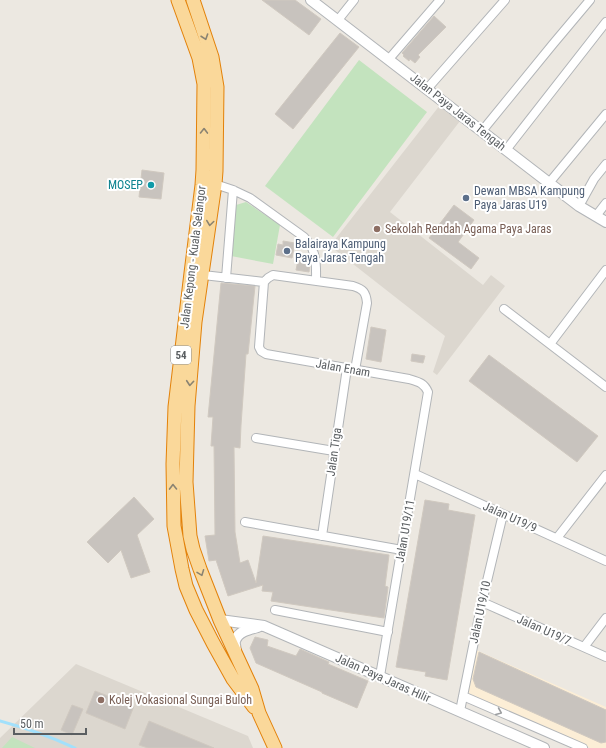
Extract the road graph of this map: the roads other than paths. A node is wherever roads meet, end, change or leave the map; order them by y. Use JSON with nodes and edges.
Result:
{"nodes":[{"id":1,"x":178,"y":0,"type":"edge"},
{"id":2,"x":193,"y":0,"type":"edge"},
{"id":3,"x":311,"y":0,"type":"edge"},
{"id":4,"x":354,"y":0,"type":"edge"},
{"id":5,"x":440,"y":0,"type":"edge"},
{"id":6,"x":505,"y":0,"type":"edge"},
{"id":7,"x":590,"y":0,"type":"edge"},
{"id":8,"x":338,"y":20,"type":"junction"},
{"id":9,"x":606,"y":22,"type":"edge"},
{"id":10,"x":389,"y":59,"type":"junction"},
{"id":11,"x":427,"y":88,"type":"junction"},
{"id":12,"x":606,"y":114,"type":"edge"},
{"id":13,"x":482,"y":131,"type":"junction"},
{"id":14,"x":506,"y":150,"type":"junction"},
{"id":15,"x":606,"y":164,"type":"edge"},
{"id":16,"x":549,"y":182,"type":"junction"},
{"id":17,"x":215,"y":184,"type":"junction"},
{"id":18,"x":233,"y":190,"type":"junction"},
{"id":19,"x":606,"y":203,"type":"edge"},
{"id":20,"x":579,"y":206,"type":"junction"},
{"id":21,"x":596,"y":216,"type":"junction"},
{"id":22,"x":606,"y":222,"type":"edge"},
{"id":23,"x":606,"y":270,"type":"edge"},
{"id":24,"x":203,"y":275,"type":"junction"},
{"id":25,"x":226,"y":278,"type":"junction"},
{"id":26,"x":316,"y":281,"type":"junction"},
{"id":27,"x":264,"y":282,"type":"junction"},
{"id":28,"x":504,"y":309,"type":"dead end"},
{"id":29,"x":550,"y":344,"type":"junction"},
{"id":30,"x":351,"y":369,"type":"junction"},
{"id":31,"x":425,"y":386,"type":"joint"},
{"id":32,"x":606,"y":387,"type":"edge"},
{"id":33,"x":256,"y":438,"type":"dead end"},
{"id":34,"x":334,"y":451,"type":"junction"},
{"id":35,"x":414,"y":474,"type":"junction"},
{"id":36,"x":606,"y":475,"type":"edge"},
{"id":37,"x":503,"y":514,"type":"junction"},
{"id":38,"x":245,"y":522,"type":"dead end"},
{"id":39,"x":174,"y":526,"type":"junction"},
{"id":40,"x":322,"y":536,"type":"junction"},
{"id":41,"x":557,"y":538,"type":"junction"},
{"id":42,"x":402,"y":550,"type":"junction"},
{"id":43,"x":606,"y":561,"type":"edge"},
{"id":44,"x":482,"y":602,"type":"junction"},
{"id":45,"x":275,"y":610,"type":"dead end"},
{"id":46,"x":606,"y":618,"type":"edge"},
{"id":47,"x":220,"y":620,"type":"junction"},
{"id":48,"x":264,"y":626,"type":"junction"},
{"id":49,"x":388,"y":632,"type":"junction"},
{"id":50,"x":584,"y":647,"type":"junction"},
{"id":51,"x":236,"y":656,"type":"junction"},
{"id":52,"x":606,"y":657,"type":"edge"},
{"id":53,"x":380,"y":676,"type":"junction"},
{"id":54,"x":233,"y":679,"type":"junction"},
{"id":55,"x":464,"y":696,"type":"junction"},
{"id":56,"x":460,"y":711,"type":"junction"},
{"id":57,"x":259,"y":713,"type":"junction"},
{"id":58,"x":275,"y":748,"type":"edge"},
{"id":59,"x":544,"y":748,"type":"edge"},
{"id":60,"x":583,"y":748,"type":"edge"}],
"edges":[{"from":39,"to":1,"type":"highway","name":"Jalan Kepong - Kuala Selangor","number":"54","one_way":true},
{"from":2,"to":17,"type":"highway","name":"Jalan Kepong - Kuala Selangor","number":"54","one_way":true},
{"from":3,"to":8,"type":"street","name":"Jalan Paya Jaras Tengah"},
{"from":4,"to":8,"type":"street"},
{"from":5,"to":10,"type":"street"},
{"from":6,"to":11,"type":"street"},
{"from":7,"to":13,"type":"street"},
{"from":8,"to":10,"type":"street","name":"Jalan Paya Jaras Tengah"},
{"from":9,"to":14,"type":"street"},
{"from":10,"to":11,"type":"street","name":"Jalan Paya Jaras Tengah"},
{"from":11,"to":13,"type":"street","name":"Jalan Paya Jaras Tengah"},
{"from":12,"to":16,"type":"street"},
{"from":13,"to":14,"type":"street","name":"Jalan Paya Jaras Tengah"},
{"from":14,"to":16,"type":"street","name":"Jalan Paya Jaras Tengah"},
{"from":15,"to":20,"type":"street"},
{"from":16,"to":20,"type":"street","name":"Jalan Paya Jaras Tengah"},
{"from":17,"to":18,"type":"street"},
{"from":17,"to":24,"type":"highway","name":"Jalan Kepong - Kuala Selangor","number":"54","one_way":true},
{"from":18,"to":25,"type":"street"},
{"from":18,"to":26,"type":"street"},
{"from":19,"to":21,"type":"street"},
{"from":20,"to":21,"type":"street","name":"Jalan Paya Jaras Tengah"},
{"from":21,"to":22,"type":"street","name":"Jalan Paya Jaras Tengah"},
{"from":23,"to":29,"type":"street"},
{"from":24,"to":25,"type":"street"},
{"from":24,"to":47,"type":"highway","name":"Jalan Kepong - Kuala Selangor","number":"54","one_way":true},
{"from":25,"to":27,"type":"street"},
{"from":26,"to":27,"type":"street","name":"Jalan Tiga"},
{"from":26,"to":30,"type":"street","name":"Jalan Tiga"},
{"from":27,"to":30,"type":"street","name":"Jalan Enam"},
{"from":28,"to":29,"type":"street"},
{"from":29,"to":32,"type":"street"},
{"from":30,"to":31,"type":"street","name":"Jalan Enam"},
{"from":30,"to":34,"type":"street","name":"Jalan Tiga"},
{"from":31,"to":35,"type":"street","name":"Jalan U19/11"},
{"from":33,"to":34,"type":"street"},
{"from":34,"to":40,"type":"street","name":"Jalan Tiga"},
{"from":35,"to":37,"type":"street","name":"Jalan U19/9"},
{"from":35,"to":42,"type":"street","name":"Jalan U19/11"},
{"from":36,"to":41,"type":"street"},
{"from":37,"to":41,"type":"street","name":"Jalan U19/9"},
{"from":37,"to":44,"type":"street","name":"Jalan U19/10"},
{"from":38,"to":40,"type":"street"},
{"from":39,"to":47,"type":"highway"},
{"from":39,"to":54,"type":"highway","name":"Jalan Kepong - Kuala Selangor","number":"54"},
{"from":40,"to":42,"type":"street"},
{"from":41,"to":43,"type":"street","name":"Jalan U19/9"},
{"from":42,"to":49,"type":"street","name":"Jalan U19/11"},
{"from":44,"to":50,"type":"street","name":"Jalan U19/7"},
{"from":44,"to":55,"type":"street","name":"Jalan U19/10"},
{"from":45,"to":49,"type":"street"},
{"from":46,"to":50,"type":"street"},
{"from":47,"to":48,"type":"street","name":"Jalan Paya Jaras Hilir"},
{"from":47,"to":51,"type":"highway","name":"Jalan Kepong - Kuala Selangor","number":"54"},
{"from":47,"to":54,"type":"highway"},
{"from":48,"to":51,"type":"street"},
{"from":48,"to":53,"type":"street","name":"Jalan Paya Jaras Hilir"},
{"from":49,"to":53,"type":"street","name":"Jalan U19/11"},
{"from":50,"to":52,"type":"street","name":"Jalan U19/7"},
{"from":51,"to":57,"type":"highway","name":"Jalan Kepong - Kuala Selangor","number":"54"},
{"from":53,"to":56,"type":"street","name":"Jalan Paya Jaras Hilir"},
{"from":54,"to":57,"type":"highway","name":"Jalan Kepong - Kuala Selangor","number":"54"},
{"from":55,"to":56,"type":"street","name":"Jalan U19/10"},
{"from":55,"to":60,"type":"street","one_way":true},
{"from":56,"to":59,"type":"street","name":"Jalan Paya Jaras Hilir"},
{"from":57,"to":58,"type":"highway","name":"Jalan Kepong - Kuala Selangor","number":"54"}]}
